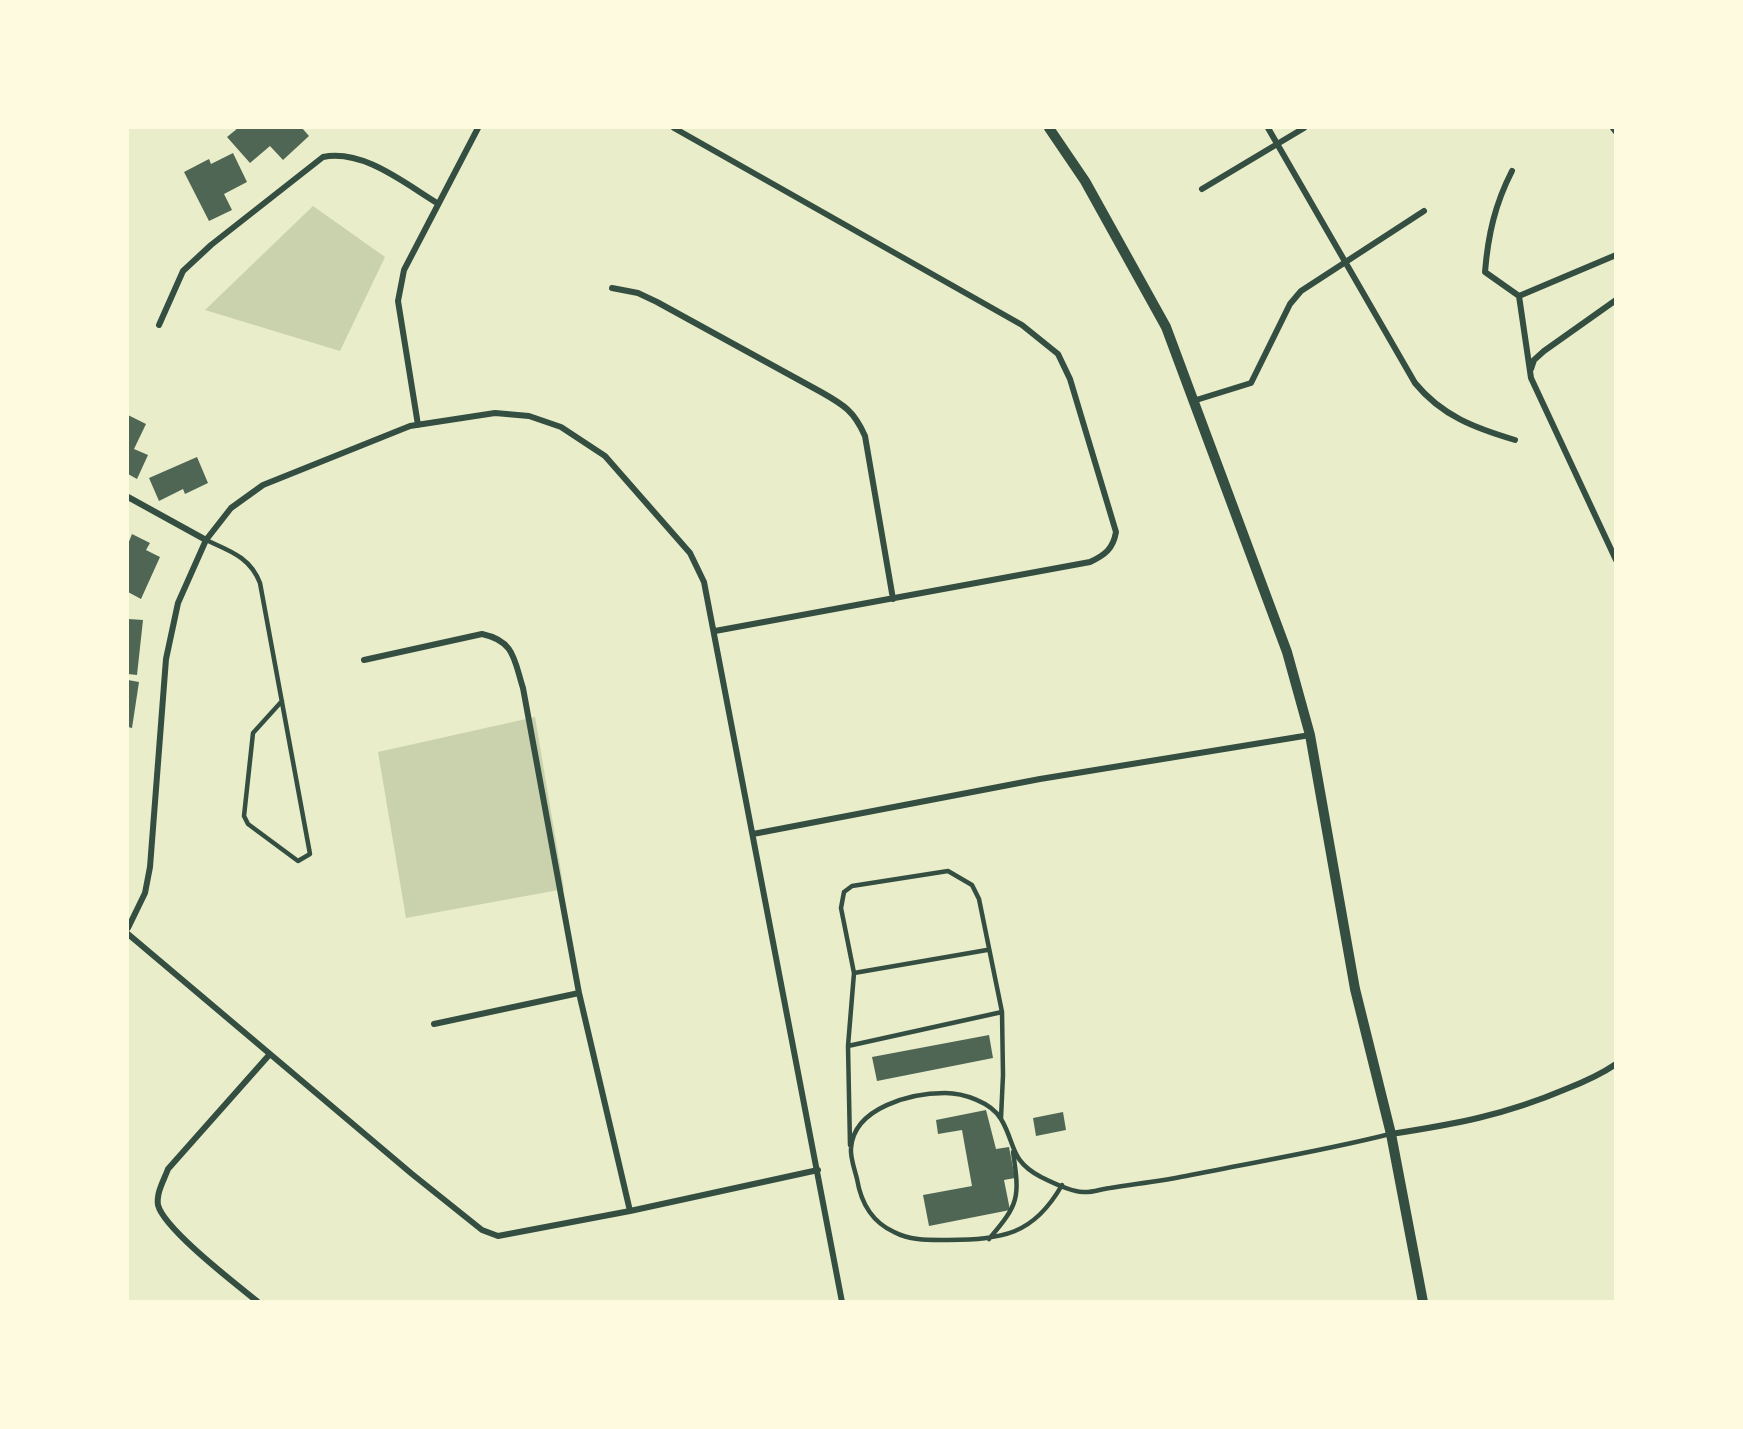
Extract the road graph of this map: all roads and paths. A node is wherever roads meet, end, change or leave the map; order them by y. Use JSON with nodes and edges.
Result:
{"nodes":[{"id":1,"x":478,"y":128,"type":"edge"},
{"id":2,"x":674,"y":128,"type":"edge"},
{"id":3,"x":1049,"y":128,"type":"edge"},
{"id":4,"x":1268,"y":128,"type":"edge"},
{"id":5,"x":1304,"y":128,"type":"edge"},
{"id":6,"x":1612,"y":128,"type":"edge"},
{"id":7,"x":1616,"y":133,"type":"edge"},
{"id":8,"x":1277,"y":142,"type":"junction"},
{"id":9,"x":1512,"y":171,"type":"dead end"},
{"id":10,"x":1202,"y":189,"type":"dead end"},
{"id":11,"x":437,"y":203,"type":"junction"},
{"id":12,"x":1424,"y":211,"type":"dead end"},
{"id":13,"x":1616,"y":255,"type":"edge"},
{"id":14,"x":1346,"y":264,"type":"junction"},
{"id":15,"x":612,"y":288,"type":"dead end"},
{"id":16,"x":1519,"y":296,"type":"junction"},
{"id":17,"x":1616,"y":300,"type":"edge"},
{"id":18,"x":159,"y":325,"type":"dead end"},
{"id":19,"x":1530,"y":378,"type":"junction"},
{"id":20,"x":1193,"y":401,"type":"junction"},
{"id":21,"x":418,"y":425,"type":"junction"},
{"id":22,"x":1515,"y":440,"type":"dead end"},
{"id":23,"x":128,"y":498,"type":"edge"},
{"id":24,"x":206,"y":540,"type":"junction"},
{"id":25,"x":1616,"y":560,"type":"edge"},
{"id":26,"x":893,"y":599,"type":"junction"},
{"id":27,"x":715,"y":631,"type":"junction"},
{"id":28,"x":364,"y":660,"type":"dead end"},
{"id":29,"x":282,"y":701,"type":"junction"},
{"id":30,"x":1310,"y":735,"type":"junction"},
{"id":31,"x":753,"y":834,"type":"junction"},
{"id":32,"x":128,"y":928,"type":"edge"},
{"id":33,"x":128,"y":934,"type":"edge"},
{"id":34,"x":987,"y":950,"type":"junction"},
{"id":35,"x":854,"y":973,"type":"junction"},
{"id":36,"x":579,"y":993,"type":"junction"},
{"id":37,"x":1002,"y":1012,"type":"junction"},
{"id":38,"x":434,"y":1024,"type":"dead end"},
{"id":39,"x":848,"y":1046,"type":"junction"},
{"id":40,"x":270,"y":1054,"type":"junction"},
{"id":41,"x":1616,"y":1064,"type":"edge"},
{"id":42,"x":1001,"y":1118,"type":"junction"},
{"id":43,"x":1391,"y":1134,"type":"junction"},
{"id":44,"x":850,"y":1150,"type":"junction"},
{"id":45,"x":1012,"y":1150,"type":"junction"},
{"id":46,"x":818,"y":1170,"type":"junction"},
{"id":47,"x":1062,"y":1185,"type":"junction"},
{"id":48,"x":630,"y":1211,"type":"junction"},
{"id":49,"x":989,"y":1239,"type":"junction"},
{"id":50,"x":258,"y":1302,"type":"edge"},
{"id":51,"x":842,"y":1302,"type":"edge"},
{"id":52,"x":1423,"y":1302,"type":"edge"}],
"edges":[{"from":1,"to":11,"type":"street"},
{"from":2,"to":26,"type":"street"},
{"from":3,"to":20,"type":"street"},
{"from":4,"to":8,"type":"street"},
{"from":5,"to":8,"type":"street"},
{"from":6,"to":7,"type":"lane"},
{"from":8,"to":10,"type":"street"},
{"from":8,"to":14,"type":"street"},
{"from":9,"to":16,"type":"street"},
{"from":11,"to":18,"type":"street"},
{"from":11,"to":21,"type":"street"},
{"from":12,"to":14,"type":"street"},
{"from":13,"to":16,"type":"street"},
{"from":14,"to":20,"type":"street"},
{"from":14,"to":22,"type":"street"},
{"from":15,"to":26,"type":"street"},
{"from":16,"to":19,"type":"street"},
{"from":17,"to":19,"type":"street"},
{"from":19,"to":25,"type":"street"},
{"from":20,"to":30,"type":"street"},
{"from":21,"to":24,"type":"street"},
{"from":21,"to":27,"type":"street"},
{"from":23,"to":24,"type":"street"},
{"from":24,"to":29,"type":"lane"},
{"from":24,"to":32,"type":"street"},
{"from":26,"to":27,"type":"street"},
{"from":27,"to":31,"type":"street"},
{"from":28,"to":36,"type":"street"},
{"from":29,"to":29,"type":"lane"},
{"from":30,"to":31,"type":"street"},
{"from":30,"to":43,"type":"street"},
{"from":31,"to":46,"type":"street"},
{"from":33,"to":40,"type":"street"},
{"from":34,"to":35,"type":"lane"},
{"from":34,"to":35,"type":"lane"},
{"from":34,"to":37,"type":"lane"},
{"from":35,"to":39,"type":"lane"},
{"from":36,"to":38,"type":"street"},
{"from":36,"to":48,"type":"street"},
{"from":37,"to":39,"type":"lane"},
{"from":37,"to":42,"type":"lane"},
{"from":39,"to":44,"type":"lane"},
{"from":40,"to":48,"type":"street"},
{"from":40,"to":50,"type":"street"},
{"from":41,"to":43,"type":"street"},
{"from":42,"to":44,"type":"lane"},
{"from":42,"to":45,"type":"lane"},
{"from":43,"to":47,"type":"lane"},
{"from":43,"to":52,"type":"street"},
{"from":44,"to":49,"type":"lane"},
{"from":45,"to":47,"type":"lane"},
{"from":45,"to":49,"type":"lane"},
{"from":46,"to":48,"type":"street"},
{"from":46,"to":51,"type":"street"},
{"from":47,"to":49,"type":"lane"}]}
